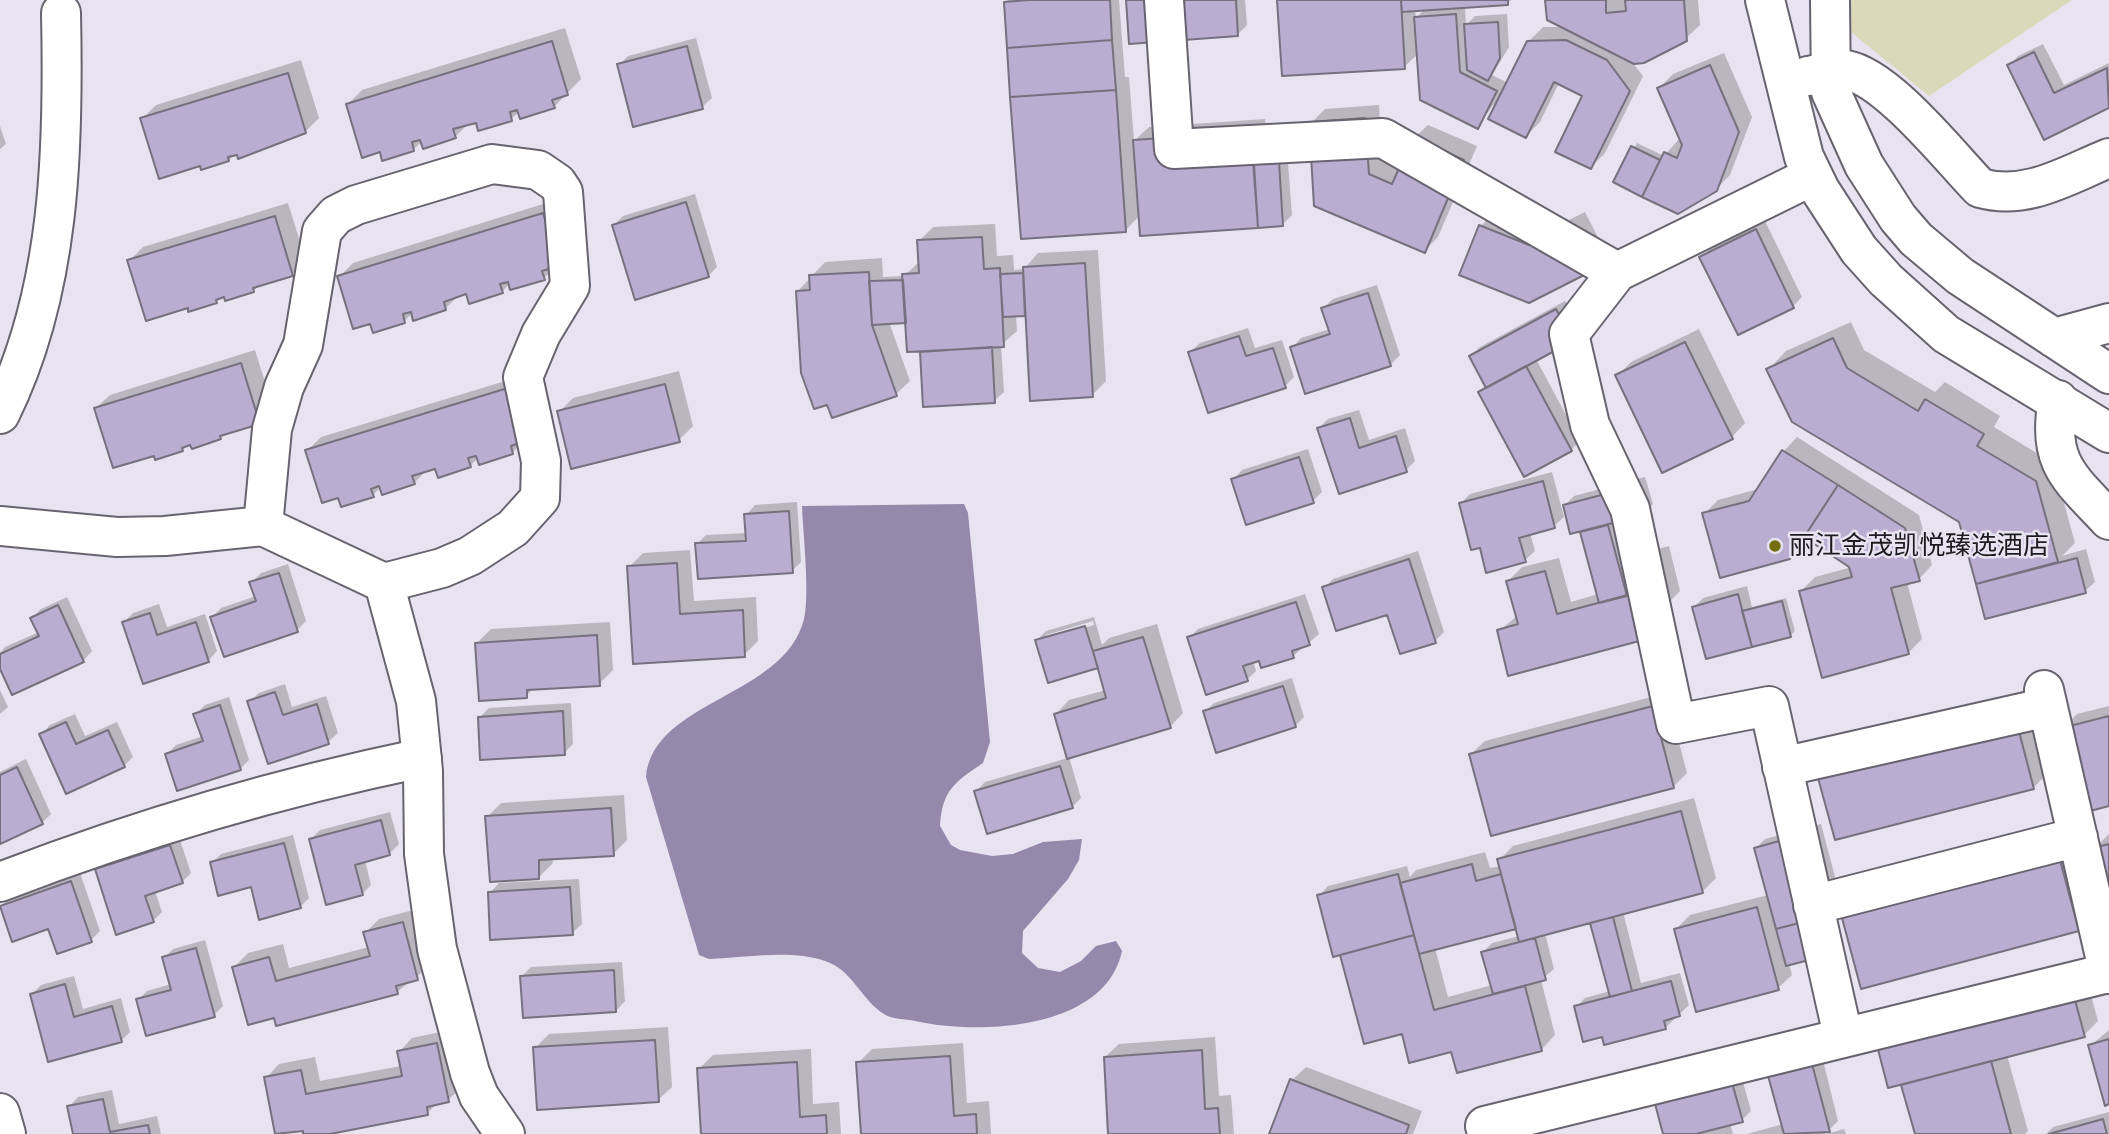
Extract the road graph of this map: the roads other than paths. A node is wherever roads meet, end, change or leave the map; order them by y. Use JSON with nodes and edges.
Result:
{"nodes":[{"id":1,"x":1164,"y":0,"type":"edge"},
{"id":2,"x":1765,"y":0,"type":"edge"},
{"id":3,"x":1830,"y":0,"type":"edge"},
{"id":4,"x":58,"y":4,"type":"edge"},
{"id":5,"x":1831,"y":72,"type":"junction"},
{"id":6,"x":1784,"y":80,"type":"junction"},
{"id":7,"x":2109,"y":158,"type":"edge"},
{"id":8,"x":1812,"y":176,"type":"junction"},
{"id":9,"x":1617,"y":272,"type":"junction"},
{"id":10,"x":2109,"y":323,"type":"edge"},
{"id":11,"x":2054,"y":338,"type":"junction"},
{"id":12,"x":2109,"y":374,"type":"edge"},
{"id":13,"x":2057,"y":400,"type":"junction"},
{"id":14,"x":0,"y":414,"type":"edge"},
{"id":15,"x":2109,"y":433,"type":"edge"},
{"id":16,"x":2109,"y":520,"type":"edge"},
{"id":17,"x":0,"y":526,"type":"edge"},
{"id":18,"x":263,"y":526,"type":"junction"},
{"id":19,"x":384,"y":583,"type":"junction"},
{"id":20,"x":422,"y":758,"type":"junction"},
{"id":21,"x":1782,"y":767,"type":"junction"},
{"id":22,"x":2078,"y":837,"type":"junction"},
{"id":23,"x":0,"y":882,"type":"edge"},
{"id":24,"x":1813,"y":905,"type":"junction"},
{"id":25,"x":2109,"y":973,"type":"edge"},
{"id":26,"x":1843,"y":1036,"type":"junction"},
{"id":27,"x":0,"y":1113,"type":"edge"},
{"id":28,"x":1485,"y":1126,"type":"dead end"},
{"id":29,"x":503,"y":1133,"type":"edge"},
{"id":30,"x":6,"y":1134,"type":"edge"}],
"edges":[{"from":1,"to":9,"type":"street"},
{"from":2,"to":6,"type":"street"},
{"from":3,"to":5,"type":"street"},
{"from":4,"to":14,"type":"street"},
{"from":5,"to":6,"type":"street"},
{"from":5,"to":7,"type":"street"},
{"from":5,"to":11,"type":"street"},
{"from":6,"to":8,"type":"street"},
{"from":8,"to":9,"type":"street"},
{"from":8,"to":13,"type":"street"},
{"from":9,"to":21,"type":"street"},
{"from":10,"to":11,"type":"street"},
{"from":11,"to":12,"type":"street"},
{"from":13,"to":15,"type":"street"},
{"from":13,"to":16,"type":"street"},
{"from":17,"to":18,"type":"street"},
{"from":18,"to":19,"type":"street"},
{"from":18,"to":19,"type":"street"},
{"from":19,"to":20,"type":"street"},
{"from":20,"to":23,"type":"street"},
{"from":20,"to":29,"type":"street"},
{"from":21,"to":22,"type":"street"},
{"from":21,"to":24,"type":"street"},
{"from":22,"to":24,"type":"street"},
{"from":22,"to":25,"type":"street"},
{"from":24,"to":26,"type":"street"},
{"from":25,"to":26,"type":"street"},
{"from":26,"to":28,"type":"street"},
{"from":27,"to":30,"type":"street"}]}
